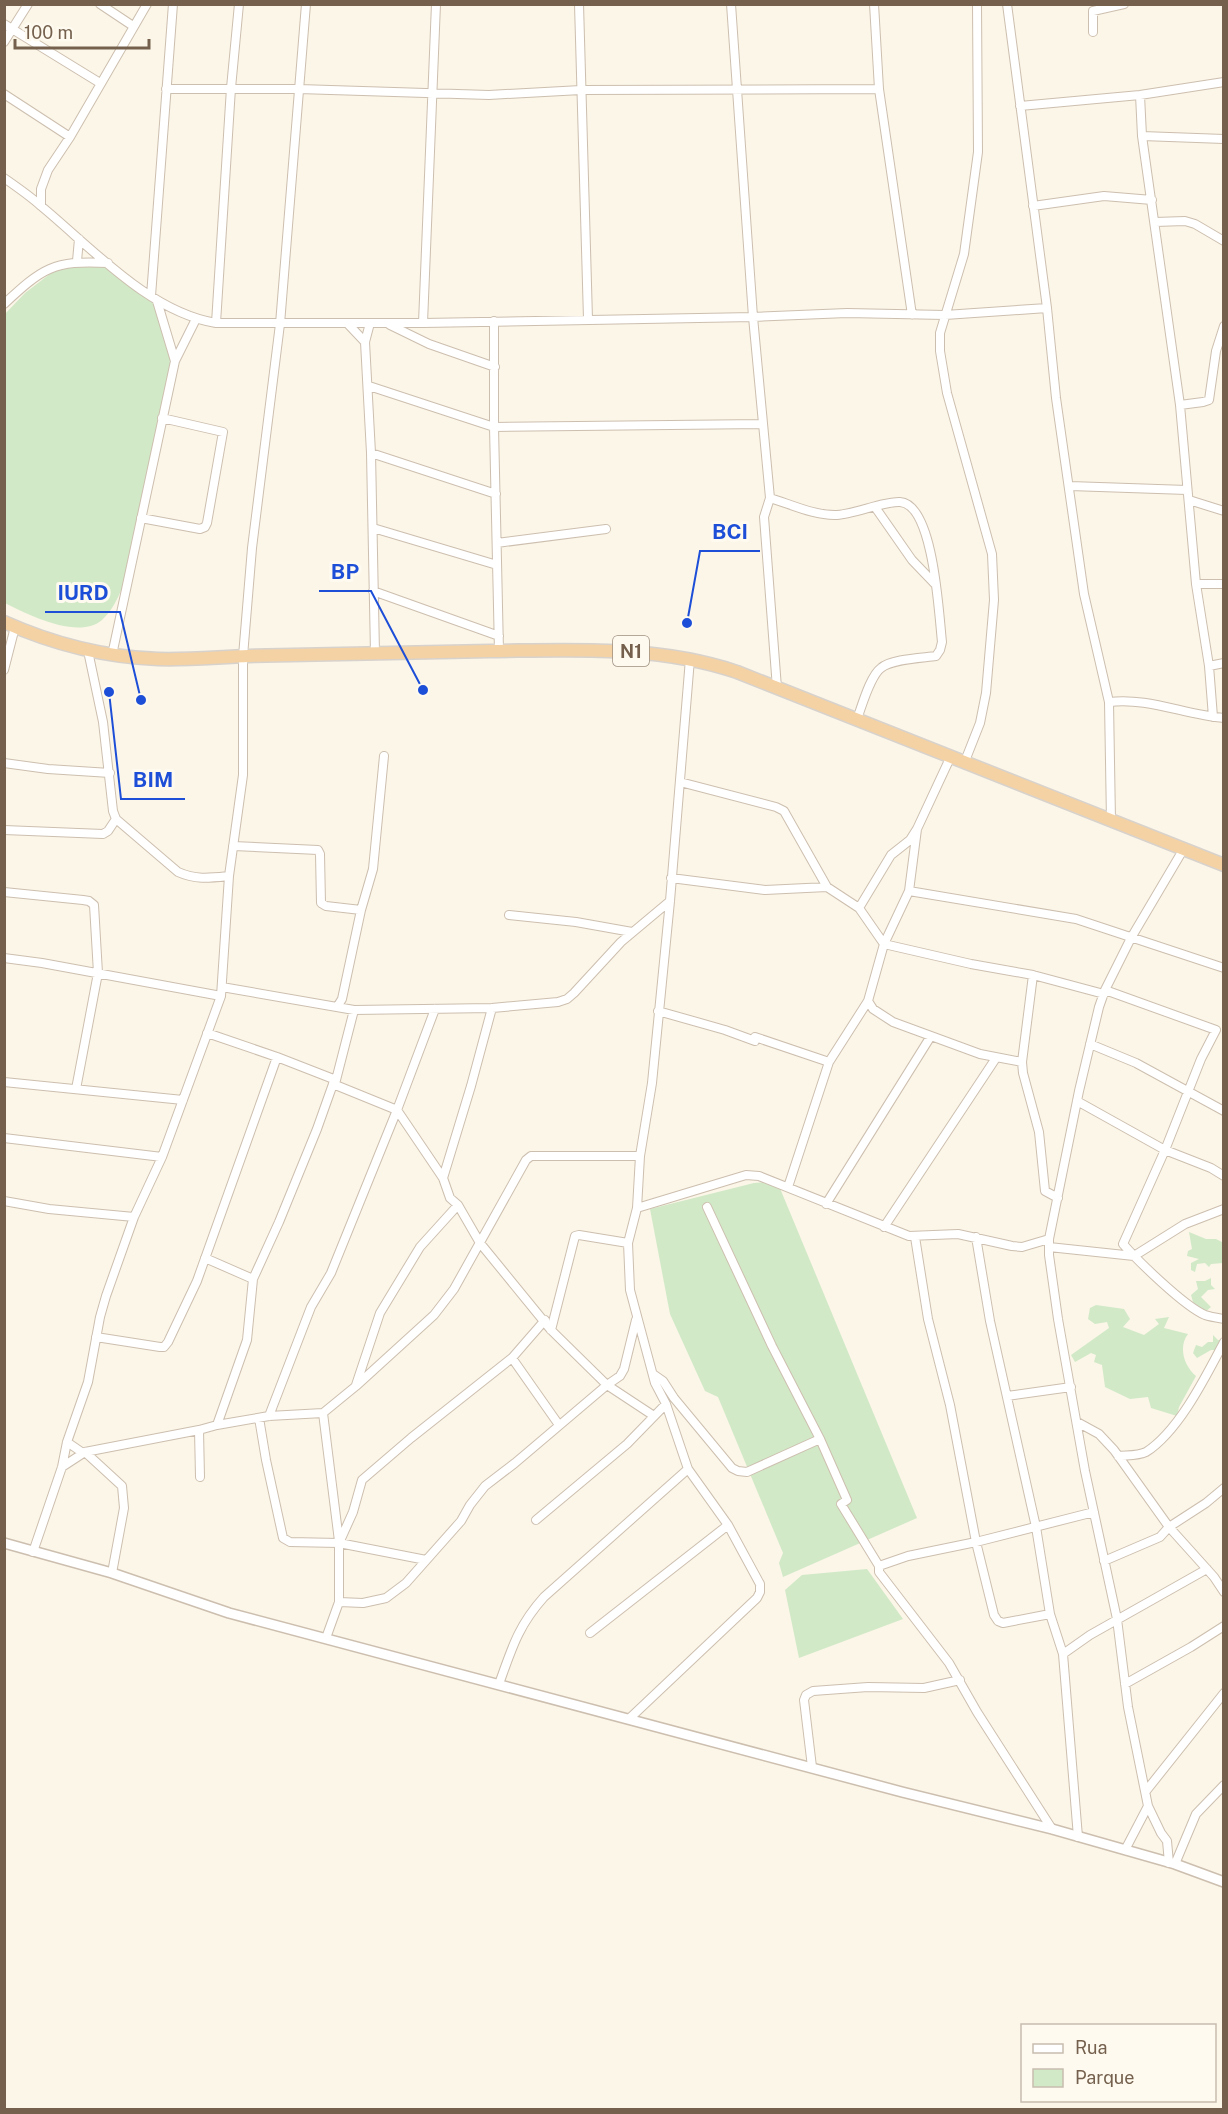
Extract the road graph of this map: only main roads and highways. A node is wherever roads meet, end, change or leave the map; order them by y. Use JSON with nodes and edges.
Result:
{"nodes":[{"id":1,"x":10,"y":624,"type":"edge"},
{"id":2,"x":1224,"y":865,"type":"edge"}],
"edges":[{"from":1,"to":2,"type":"highway","number":"N1"}]}
